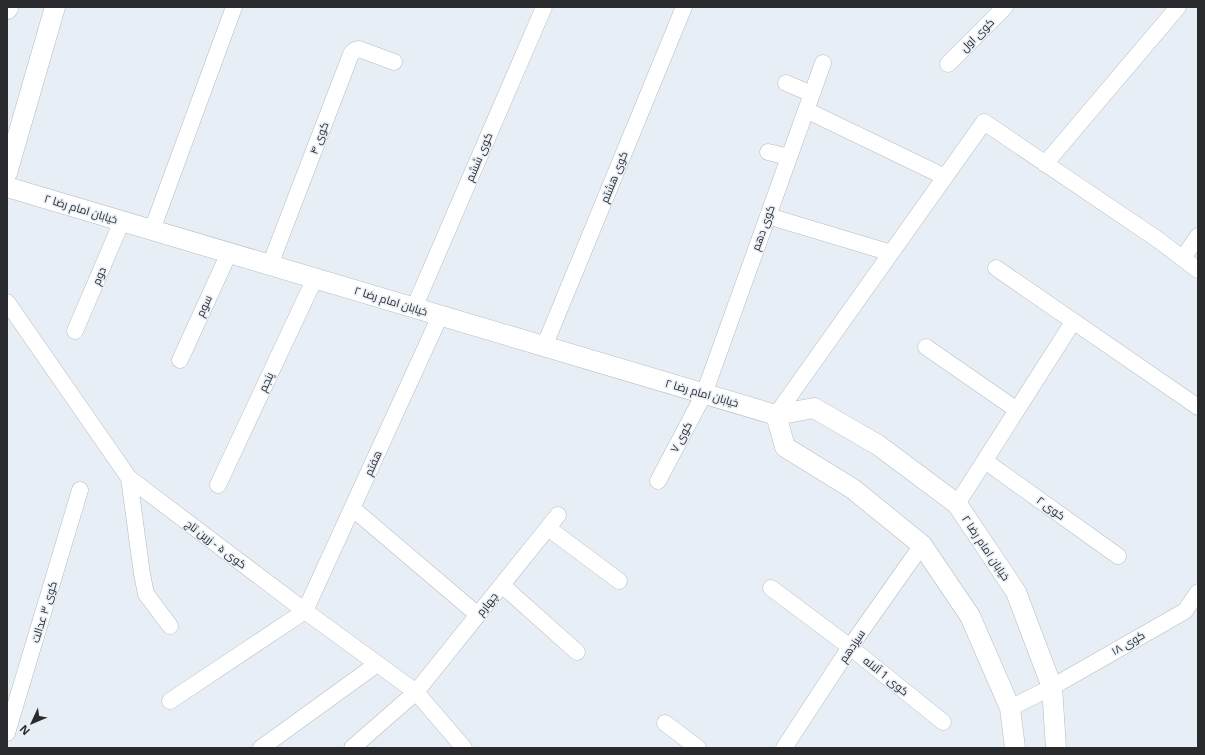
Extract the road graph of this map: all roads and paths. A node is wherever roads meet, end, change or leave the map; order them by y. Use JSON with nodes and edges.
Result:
{"nodes":[{"id":1,"x":55,"y":7,"type":"edge"},
{"id":2,"x":234,"y":7,"type":"edge"},
{"id":3,"x":544,"y":7,"type":"edge"},
{"id":4,"x":684,"y":7,"type":"edge"},
{"id":5,"x":1005,"y":7,"type":"edge"},
{"id":6,"x":1178,"y":7,"type":"edge"},
{"id":7,"x":394,"y":62,"type":"dead end"},
{"id":8,"x":823,"y":63,"type":"dead end"},
{"id":9,"x":948,"y":64,"type":"dead end"},
{"id":10,"x":786,"y":82,"type":"dead end"},
{"id":11,"x":812,"y":94,"type":"junction"},
{"id":12,"x":806,"y":110,"type":"junction"},
{"id":13,"x":768,"y":152,"type":"dead end"},
{"id":14,"x":789,"y":157,"type":"junction"},
{"id":15,"x":1045,"y":164,"type":"junction"},
{"id":16,"x":7,"y":173,"type":"edge"},
{"id":17,"x":945,"y":177,"type":"junction"},
{"id":18,"x":7,"y":187,"type":"edge"},
{"id":19,"x":768,"y":216,"type":"junction"},
{"id":20,"x":122,"y":221,"type":"junction"},
{"id":21,"x":152,"y":230,"type":"junction"},
{"id":22,"x":1198,"y":236,"type":"edge"},
{"id":23,"x":229,"y":253,"type":"junction"},
{"id":24,"x":891,"y":253,"type":"junction"},
{"id":25,"x":1183,"y":258,"type":"junction"},
{"id":26,"x":270,"y":265,"type":"junction"},
{"id":27,"x":996,"y":268,"type":"dead end"},
{"id":28,"x":1198,"y":270,"type":"edge"},
{"id":29,"x":315,"y":278,"type":"junction"},
{"id":30,"x":7,"y":302,"type":"edge"},
{"id":31,"x":414,"y":308,"type":"junction"},
{"id":32,"x":440,"y":316,"type":"junction"},
{"id":33,"x":1073,"y":322,"type":"junction"},
{"id":34,"x":75,"y":331,"type":"dead end"},
{"id":35,"x":544,"y":346,"type":"junction"},
{"id":36,"x":926,"y":347,"type":"dead end"},
{"id":37,"x":180,"y":360,"type":"dead end"},
{"id":38,"x":704,"y":394,"type":"junction"},
{"id":39,"x":1198,"y":407,"type":"edge"},
{"id":40,"x":1017,"y":410,"type":"junction"},
{"id":41,"x":776,"y":415,"type":"junction"},
{"id":42,"x":985,"y":461,"type":"junction"},
{"id":43,"x":130,"y":478,"type":"junction"},
{"id":44,"x":658,"y":481,"type":"dead end"},
{"id":45,"x":218,"y":485,"type":"dead end"},
{"id":46,"x":80,"y":490,"type":"dead end"},
{"id":47,"x":957,"y":504,"type":"junction"},
{"id":48,"x":352,"y":508,"type":"junction"},
{"id":49,"x":558,"y":515,"type":"dead end"},
{"id":50,"x":548,"y":528,"type":"junction"},
{"id":51,"x":922,"y":545,"type":"junction"},
{"id":52,"x":1118,"y":556,"type":"dead end"},
{"id":53,"x":619,"y":581,"type":"dead end"},
{"id":54,"x":502,"y":585,"type":"junction"},
{"id":55,"x":771,"y":588,"type":"dead end"},
{"id":56,"x":1198,"y":592,"type":"edge"},
{"id":57,"x":305,"y":611,"type":"junction"},
{"id":58,"x":478,"y":615,"type":"junction"},
{"id":59,"x":170,"y":626,"type":"dead end"},
{"id":60,"x":850,"y":647,"type":"junction"},
{"id":61,"x":577,"y":652,"type":"dead end"},
{"id":62,"x":377,"y":664,"type":"junction"},
{"id":63,"x":1052,"y":686,"type":"junction"},
{"id":64,"x":416,"y":692,"type":"junction"},
{"id":65,"x":170,"y":701,"type":"dead end"},
{"id":66,"x":1010,"y":708,"type":"junction"},
{"id":67,"x":943,"y":722,"type":"dead end"},
{"id":68,"x":665,"y":723,"type":"dead end"},
{"id":69,"x":7,"y":733,"type":"edge"},
{"id":70,"x":261,"y":748,"type":"edge"},
{"id":71,"x":352,"y":748,"type":"edge"},
{"id":72,"x":464,"y":748,"type":"edge"},
{"id":73,"x":698,"y":748,"type":"edge"},
{"id":74,"x":784,"y":748,"type":"edge"},
{"id":75,"x":1015,"y":748,"type":"edge"},
{"id":76,"x":1056,"y":748,"type":"edge"}],
"edges":[{"from":1,"to":16,"type":"street"},
{"from":2,"to":21,"type":"street"},
{"from":3,"to":31,"type":"street","name":"کوی ششم"},
{"from":4,"to":35,"type":"street","name":"کوی هشتم"},
{"from":5,"to":9,"type":"street","name":"کوی اول"},
{"from":6,"to":15,"type":"street"},
{"from":7,"to":26,"type":"street","name":"کوی ۴"},
{"from":8,"to":11,"type":"street","name":"کوی دهم"},
{"from":10,"to":11,"type":"street"},
{"from":11,"to":12,"type":"street","name":"کوی دهم"},
{"from":12,"to":14,"type":"street","name":"کوی دهم"},
{"from":12,"to":17,"type":"street"},
{"from":13,"to":14,"type":"street"},
{"from":14,"to":19,"type":"street","name":"کوی دهم"},
{"from":15,"to":17,"type":"street"},
{"from":15,"to":25,"type":"street"},
{"from":17,"to":24,"type":"street"},
{"from":18,"to":20,"type":"street","name":"خیابان امام رضا ۲"},
{"from":19,"to":24,"type":"street"},
{"from":19,"to":38,"type":"street","name":"کوی دهم"},
{"from":20,"to":21,"type":"street","name":"خیابان امام رضا ۲"},
{"from":20,"to":34,"type":"street","name":"دوم"},
{"from":21,"to":23,"type":"street","name":"خیابان امام رضا ۲"},
{"from":22,"to":25,"type":"street"},
{"from":23,"to":26,"type":"street","name":"خیابان امام رضا ۲"},
{"from":23,"to":37,"type":"street","name":"سوم"},
{"from":24,"to":41,"type":"street"},
{"from":25,"to":28,"type":"street"},
{"from":26,"to":29,"type":"street","name":"خیابان امام رضا ۲"},
{"from":27,"to":33,"type":"street"},
{"from":29,"to":31,"type":"street","name":"خیابان امام رضا ۲"},
{"from":29,"to":45,"type":"street","name":"پنجم"},
{"from":30,"to":43,"type":"street","name":"کوی ۵ - زرین تاج"},
{"from":31,"to":32,"type":"street","name":"خیابان امام رضا ۲"},
{"from":32,"to":35,"type":"street","name":"خیابان امام رضا ۲"},
{"from":32,"to":48,"type":"street","name":"هفتم"},
{"from":33,"to":39,"type":"street"},
{"from":33,"to":40,"type":"street"},
{"from":35,"to":38,"type":"street","name":"خیابان امام رضا ۲"},
{"from":36,"to":40,"type":"street"},
{"from":38,"to":41,"type":"street","name":"خیابان امام رضا ۲"},
{"from":38,"to":44,"type":"street","name":"کوی ۷"},
{"from":40,"to":42,"type":"street"},
{"from":41,"to":47,"type":"street","name":"خیابان امام رضا ۲"},
{"from":41,"to":51,"type":"street"},
{"from":42,"to":47,"type":"street"},
{"from":42,"to":52,"type":"street","name":"کوی ۲"},
{"from":43,"to":57,"type":"street","name":"کوی ۵ - زرین تاج"},
{"from":43,"to":59,"type":"street"},
{"from":46,"to":69,"type":"street","name":"کوی ۳ عدالت"},
{"from":47,"to":63,"type":"street","name":"خیابان امام رضا ۲"},
{"from":48,"to":57,"type":"street","name":"هفتم"},
{"from":48,"to":58,"type":"street"},
{"from":49,"to":50,"type":"street","name":"چهارم"},
{"from":50,"to":53,"type":"street"},
{"from":50,"to":54,"type":"street","name":"چهارم"},
{"from":51,"to":60,"type":"street","name":"سیزدهم"},
{"from":51,"to":66,"type":"street"},
{"from":54,"to":58,"type":"street","name":"چهارم"},
{"from":54,"to":61,"type":"street"},
{"from":55,"to":60,"type":"street","name":"کوی 1 آلاله"},
{"from":56,"to":63,"type":"street","name":"کوی ۱۸"},
{"from":57,"to":62,"type":"street","name":"کوی ۵ - زرین تاج"},
{"from":57,"to":65,"type":"street"},
{"from":58,"to":64,"type":"street","name":"چهارم"},
{"from":60,"to":67,"type":"street","name":"کوی 1 آلاله"},
{"from":60,"to":74,"type":"street","name":"سیزدهم"},
{"from":62,"to":64,"type":"street","name":"کوی ۵ - زرین تاج"},
{"from":62,"to":70,"type":"street"},
{"from":63,"to":66,"type":"street","name":"کوی ۱۸"},
{"from":63,"to":76,"type":"street","name":"خیابان امام رضا ۲"},
{"from":64,"to":71,"type":"street","name":"چهارم"},
{"from":64,"to":72,"type":"street","name":"کوی ۵ - زرین تاج"},
{"from":66,"to":75,"type":"street"},
{"from":68,"to":73,"type":"street"}]}
